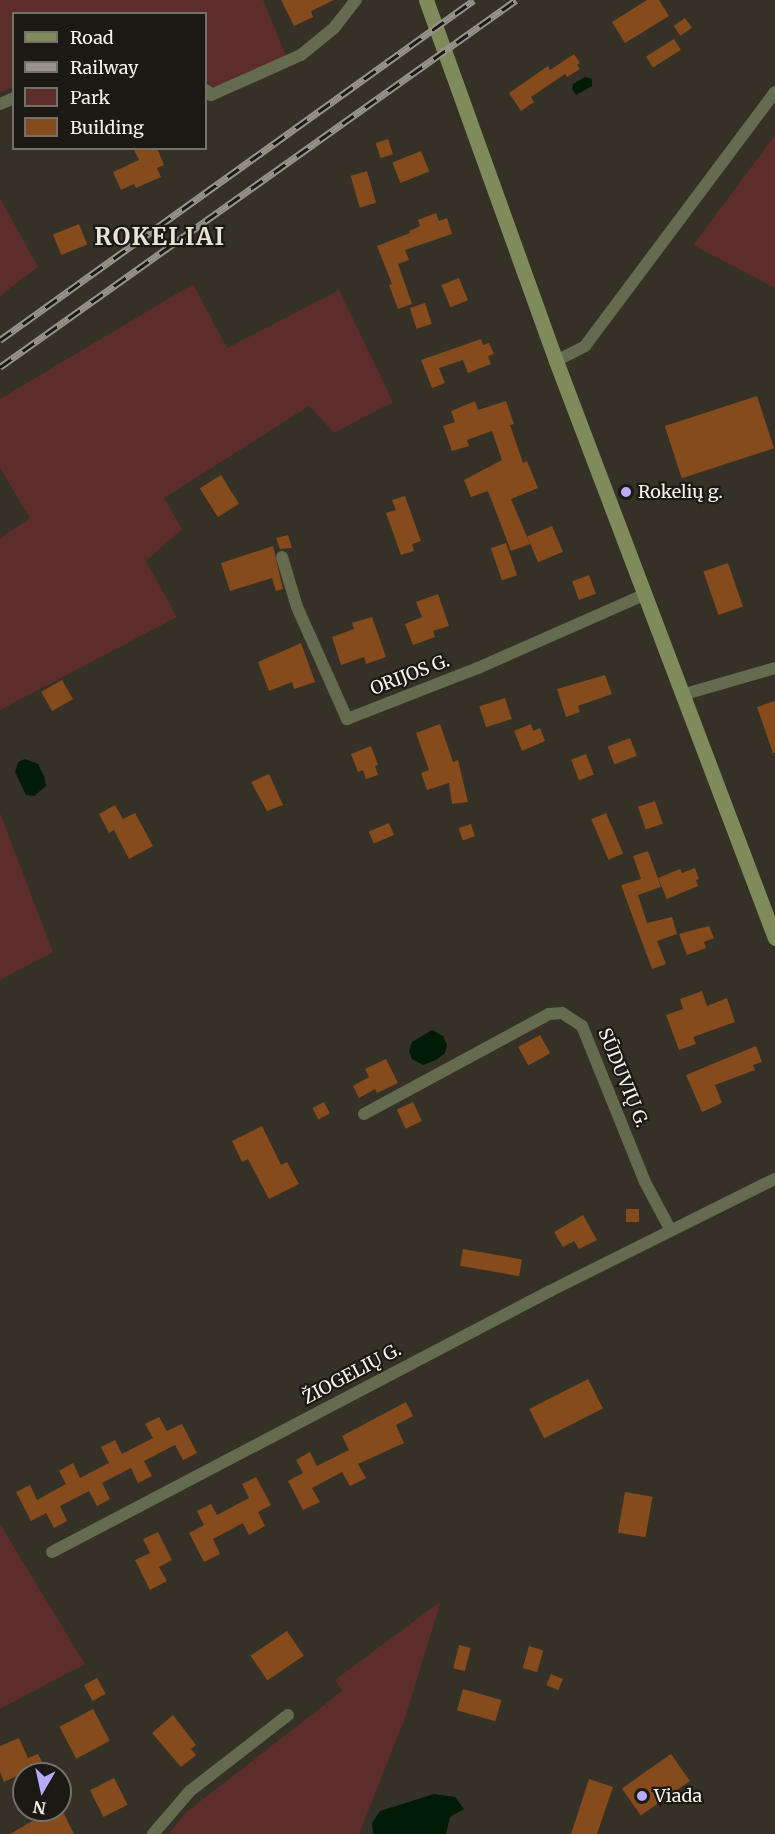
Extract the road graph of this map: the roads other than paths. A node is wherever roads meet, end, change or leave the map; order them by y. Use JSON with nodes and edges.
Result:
{"nodes":[{"id":1,"x":356,"y":0,"type":"edge"},
{"id":2,"x":426,"y":0,"type":"edge"},
{"id":3,"x":207,"y":91,"type":"edge"},
{"id":4,"x":775,"y":92,"type":"edge"},
{"id":5,"x":556,"y":361,"type":"junction"},
{"id":6,"x":282,"y":557,"type":"dead end"},
{"id":7,"x":646,"y":594,"type":"junction"},
{"id":8,"x":775,"y":668,"type":"edge"},
{"id":9,"x":684,"y":694,"type":"junction"},
{"id":10,"x":775,"y":938,"type":"edge"},
{"id":11,"x":364,"y":1114,"type":"dead end"},
{"id":12,"x":775,"y":1179,"type":"edge"},
{"id":13,"x":670,"y":1229,"type":"junction"},
{"id":14,"x":52,"y":1552,"type":"dead end"},
{"id":15,"x":288,"y":1714,"type":"dead end"},
{"id":16,"x":153,"y":1834,"type":"edge"}],
"edges":[{"from":1,"to":3,"type":"street"},
{"from":2,"to":5,"type":"main road"},
{"from":4,"to":5,"type":"street"},
{"from":5,"to":7,"type":"main road"},
{"from":6,"to":7,"type":"street","name":"ORIJOS G."},
{"from":7,"to":9,"type":"main road"},
{"from":8,"to":9,"type":"street"},
{"from":9,"to":10,"type":"main road"},
{"from":11,"to":13,"type":"street","name":"SŪDUVIŲ G."},
{"from":12,"to":13,"type":"street"},
{"from":13,"to":14,"type":"street","name":"ŽIOGELIŲ G."},
{"from":15,"to":16,"type":"street"}]}
